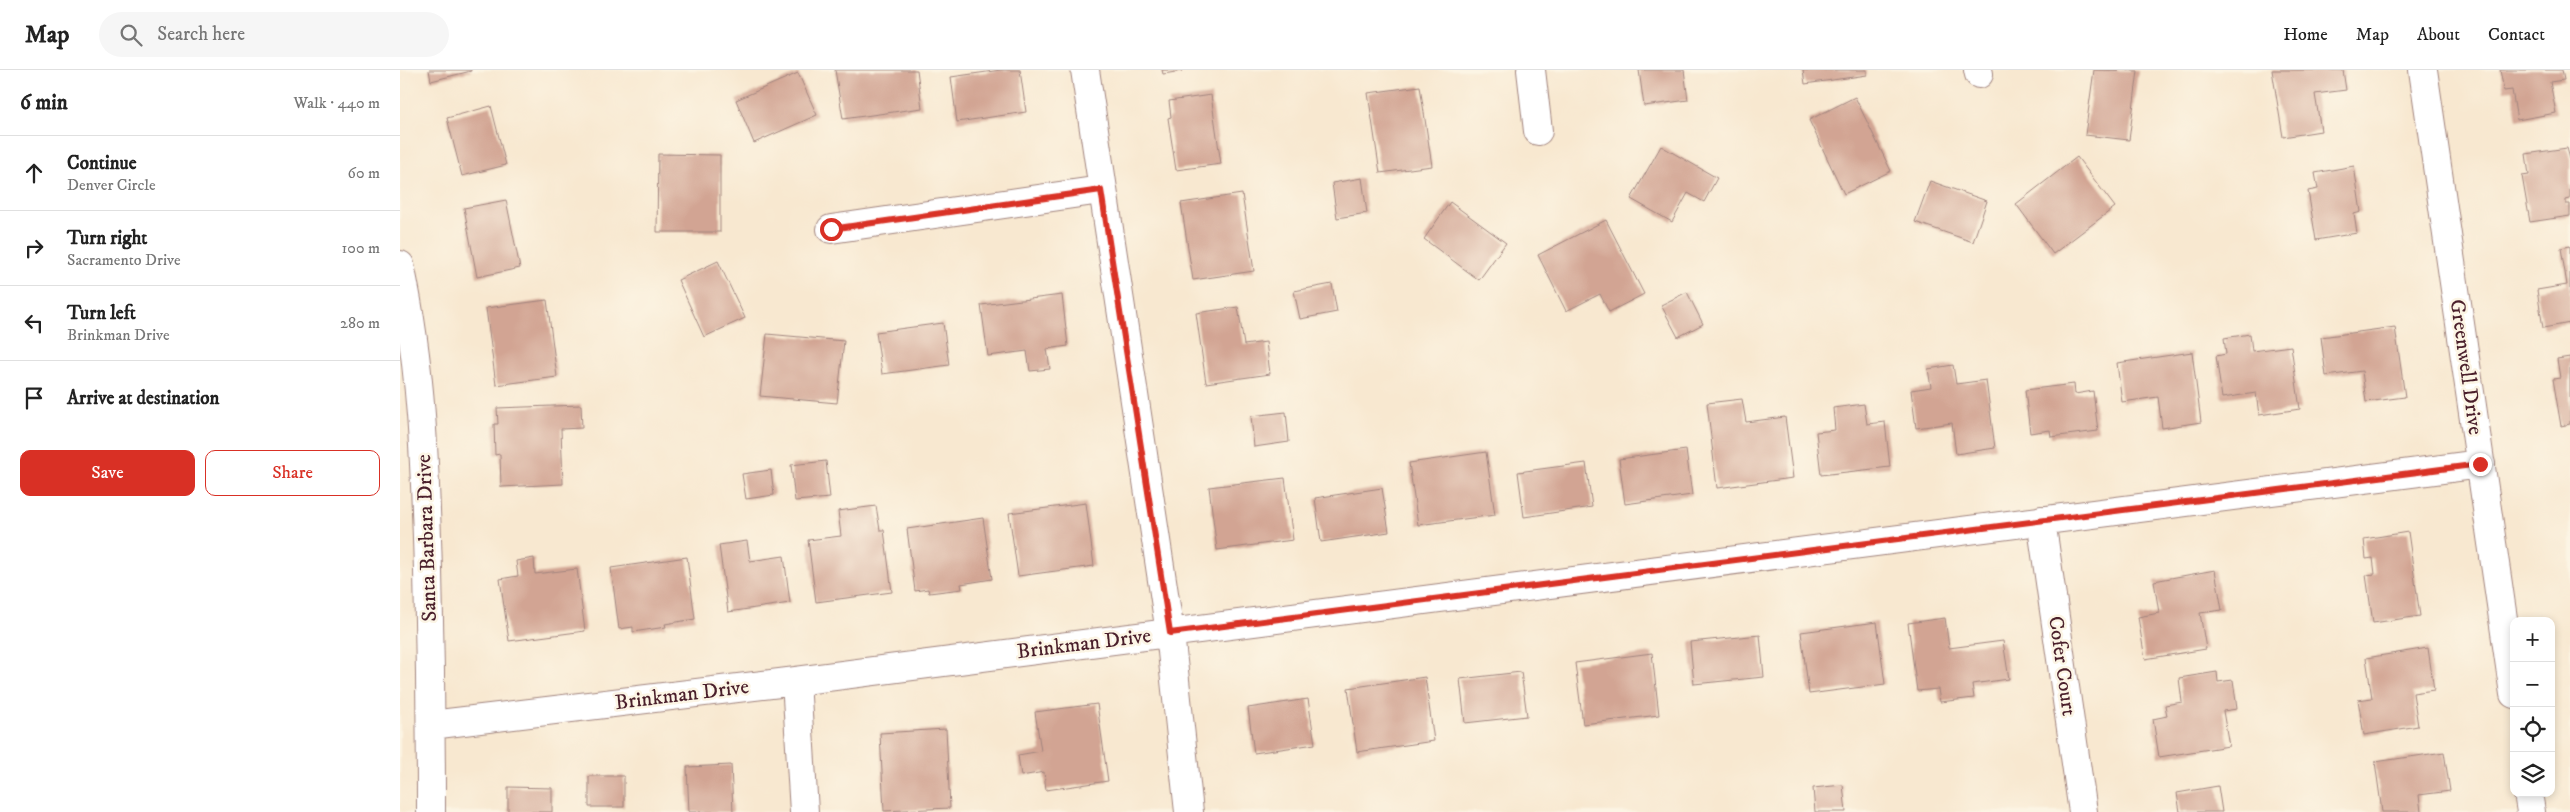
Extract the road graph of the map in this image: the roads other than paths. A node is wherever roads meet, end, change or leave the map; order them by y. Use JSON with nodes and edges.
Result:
{"nodes":[{"id":1,"x":1085,"y":70,"type":"edge"},
{"id":2,"x":1531,"y":70,"type":"edge"},
{"id":3,"x":2423,"y":70,"type":"edge"},
{"id":4,"x":1538,"y":131,"type":"dead end"},
{"id":5,"x":1101,"y":190,"type":"junction"},
{"id":6,"x":831,"y":229,"type":"dead end"},
{"id":7,"x":400,"y":265,"type":"edge"},
{"id":8,"x":2480,"y":464,"type":"junction"},
{"id":9,"x":2040,"y":520,"type":"junction"},
{"id":10,"x":1170,"y":633,"type":"junction"},
{"id":11,"x":2510,"y":667,"type":"edge"},
{"id":12,"x":796,"y":681,"type":"junction"},
{"id":13,"x":431,"y":725,"type":"junction"},
{"id":14,"x":2529,"y":797,"type":"edge"},
{"id":15,"x":431,"y":812,"type":"edge"},
{"id":16,"x":804,"y":812,"type":"edge"},
{"id":17,"x":1189,"y":812,"type":"edge"},
{"id":18,"x":2083,"y":812,"type":"edge"},
{"id":19,"x":2531,"y":812,"type":"edge"}],
"edges":[{"from":1,"to":5,"type":"street"},
{"from":2,"to":4,"type":"street"},
{"from":3,"to":8,"type":"street","name":"Greenwell Drive"},
{"from":5,"to":6,"type":"street"},
{"from":5,"to":10,"type":"street"},
{"from":7,"to":13,"type":"street","name":"Santa Barbara Drive"},
{"from":8,"to":9,"type":"street","name":"Brinkman Drive"},
{"from":8,"to":11,"type":"street","name":"Greenwell Drive"},
{"from":9,"to":10,"type":"street","name":"Brinkman Drive"},
{"from":9,"to":18,"type":"street","name":"Cofer Court"},
{"from":10,"to":12,"type":"street","name":"Brinkman Drive"},
{"from":10,"to":17,"type":"street"},
{"from":12,"to":13,"type":"street","name":"Brinkman Drive"},
{"from":12,"to":16,"type":"street"},
{"from":13,"to":15,"type":"street","name":"Santa Barbara Drive"},
{"from":14,"to":19,"type":"street"}]}
